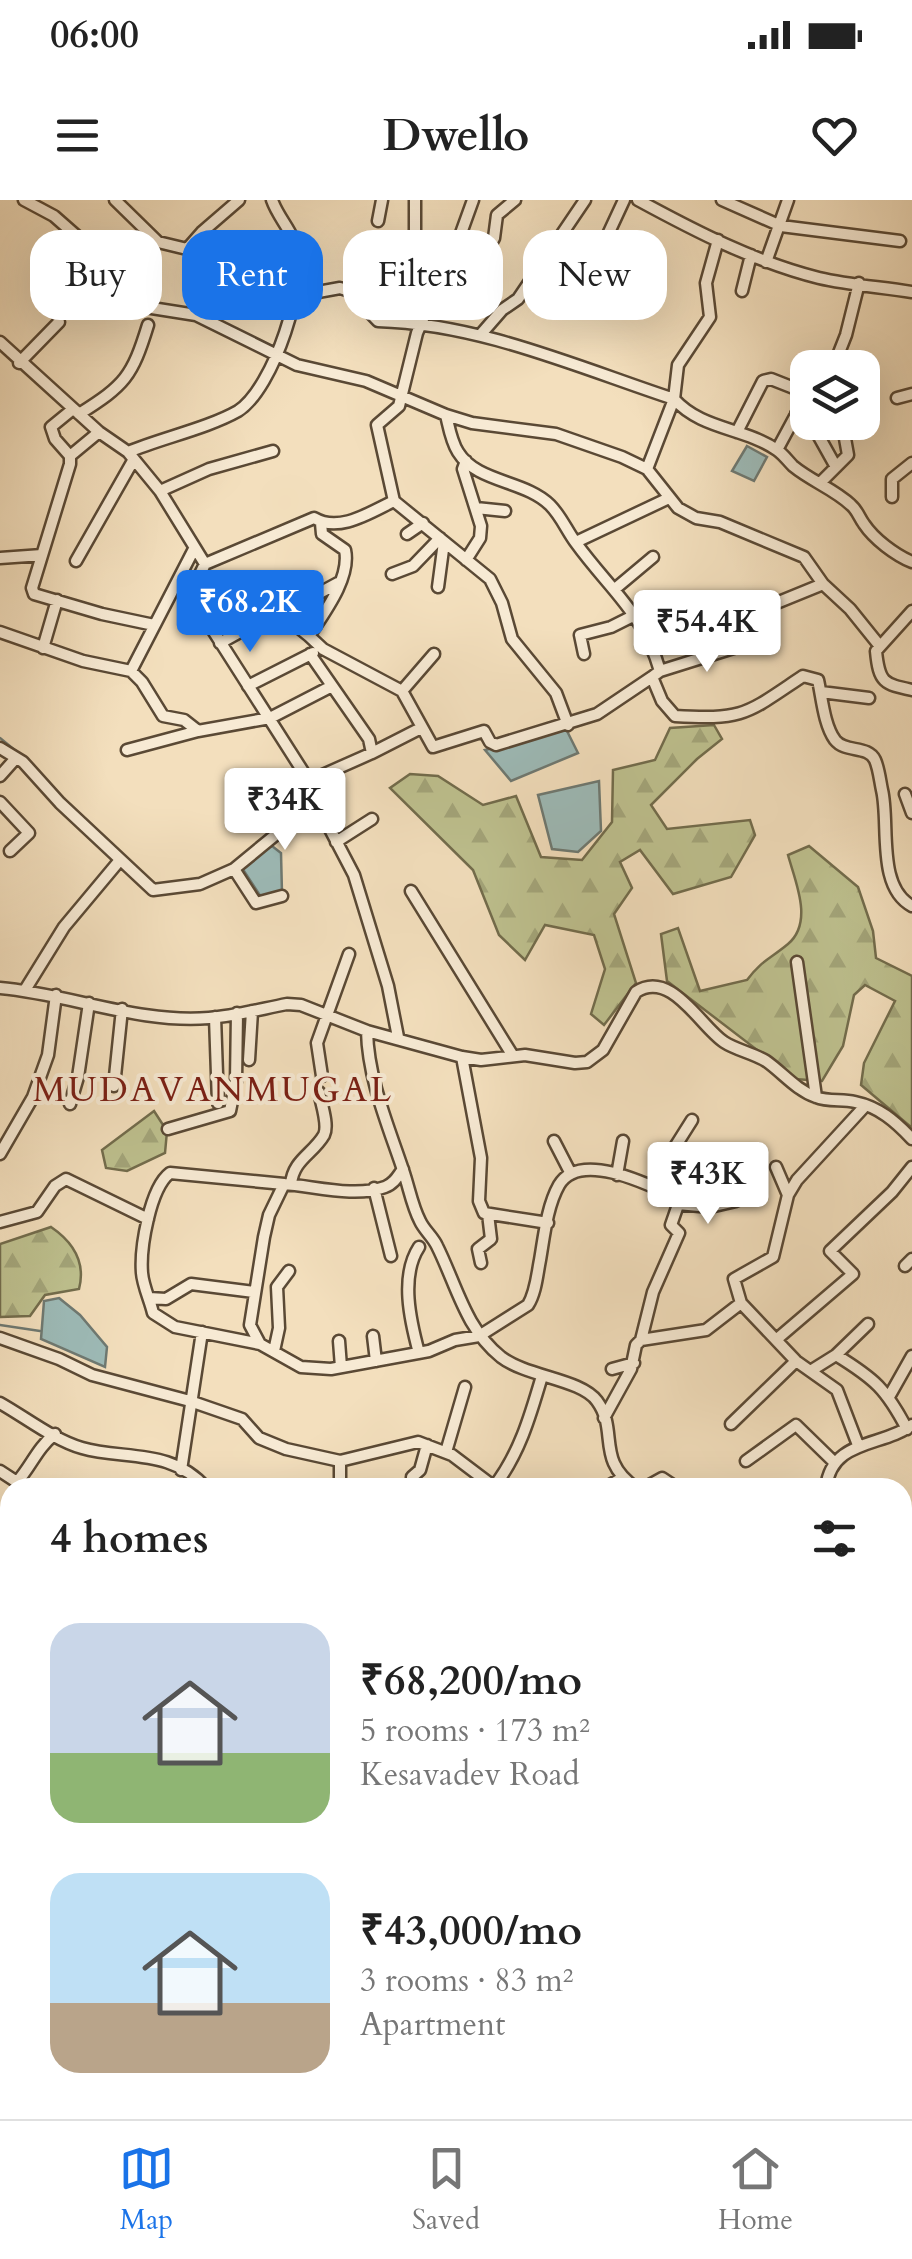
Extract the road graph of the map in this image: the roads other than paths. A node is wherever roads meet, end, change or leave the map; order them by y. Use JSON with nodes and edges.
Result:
{"nodes":[{"id":1,"x":24,"y":200,"type":"edge"},
{"id":2,"x":115,"y":200,"type":"edge"},
{"id":3,"x":239,"y":200,"type":"edge"},
{"id":4,"x":272,"y":200,"type":"edge"},
{"id":5,"x":382,"y":200,"type":"edge"},
{"id":6,"x":416,"y":200,"type":"edge"},
{"id":7,"x":473,"y":200,"type":"edge"},
{"id":8,"x":515,"y":200,"type":"edge"},
{"id":9,"x":585,"y":200,"type":"edge"},
{"id":10,"x":624,"y":200,"type":"edge"},
{"id":11,"x":638,"y":200,"type":"edge"},
{"id":12,"x":665,"y":200,"type":"edge"},
{"id":13,"x":722,"y":200,"type":"edge"},
{"id":14,"x":788,"y":200,"type":"edge"},
{"id":15,"x":661,"y":212,"type":"junction"},
{"id":16,"x":378,"y":221,"type":"dead end"},
{"id":17,"x":781,"y":226,"type":"junction"},
{"id":18,"x":204,"y":230,"type":"edge"},
{"id":19,"x":288,"y":230,"type":"edge"},
{"id":20,"x":462,"y":230,"type":"edge"},
{"id":21,"x":495,"y":230,"type":"edge"},
{"id":22,"x":610,"y":230,"type":"edge"},
{"id":23,"x":718,"y":240,"type":"junction"},
{"id":24,"x":900,"y":241,"type":"dead end"},
{"id":25,"x":182,"y":247,"type":"edge"},
{"id":26,"x":751,"y":255,"type":"junction"},
{"id":27,"x":766,"y":262,"type":"junction"},
{"id":28,"x":858,"y":283,"type":"junction"},
{"id":29,"x":742,"y":290,"type":"dead end"},
{"id":30,"x":323,"y":291,"type":"edge"},
{"id":31,"x":912,"y":292,"type":"edge"},
{"id":32,"x":287,"y":320,"type":"edge"},
{"id":33,"x":60,"y":322,"type":"dead end"},
{"id":34,"x":420,"y":322,"type":"junction"},
{"id":35,"x":148,"y":325,"type":"dead end"},
{"id":36,"x":482,"y":334,"type":"junction"},
{"id":37,"x":0,"y":342,"type":"edge"},
{"id":38,"x":840,"y":350,"type":"edge"},
{"id":39,"x":275,"y":354,"type":"junction"},
{"id":40,"x":20,"y":363,"type":"junction"},
{"id":41,"x":790,"y":387,"type":"edge"},
{"id":42,"x":912,"y":394,"type":"edge"},
{"id":43,"x":401,"y":395,"type":"junction"},
{"id":44,"x":897,"y":398,"type":"dead end"},
{"id":45,"x":674,"y":399,"type":"junction"},
{"id":46,"x":76,"y":412,"type":"junction"},
{"id":47,"x":446,"y":415,"type":"junction"},
{"id":48,"x":790,"y":425,"type":"edge"},
{"id":49,"x":99,"y":432,"type":"junction"},
{"id":50,"x":738,"y":432,"type":"junction"},
{"id":51,"x":820,"y":440,"type":"edge"},
{"id":52,"x":845,"y":440,"type":"edge"},
{"id":53,"x":777,"y":450,"type":"junction"},
{"id":54,"x":272,"y":451,"type":"dead end"},
{"id":55,"x":70,"y":456,"type":"junction"},
{"id":56,"x":131,"y":456,"type":"junction"},
{"id":57,"x":466,"y":461,"type":"junction"},
{"id":58,"x":912,"y":463,"type":"edge"},
{"id":59,"x":836,"y":467,"type":"junction"},
{"id":60,"x":647,"y":469,"type":"junction"},
{"id":61,"x":822,"y":482,"type":"junction"},
{"id":62,"x":160,"y":490,"type":"junction"},
{"id":63,"x":892,"y":497,"type":"dead end"},
{"id":64,"x":669,"y":498,"type":"junction"},
{"id":65,"x":394,"y":501,"type":"junction"},
{"id":66,"x":476,"y":508,"type":"junction"},
{"id":67,"x":505,"y":512,"type":"dead end"},
{"id":68,"x":322,"y":523,"type":"junction"},
{"id":69,"x":423,"y":523,"type":"junction"},
{"id":70,"x":408,"y":534,"type":"dead end"},
{"id":71,"x":442,"y":540,"type":"junction"},
{"id":72,"x":576,"y":542,"type":"junction"},
{"id":73,"x":194,"y":550,"type":"junction"},
{"id":74,"x":42,"y":555,"type":"junction"},
{"id":75,"x":653,"y":557,"type":"dead end"},
{"id":76,"x":0,"y":558,"type":"edge"},
{"id":77,"x":466,"y":560,"type":"junction"},
{"id":78,"x":76,"y":561,"type":"dead end"},
{"id":79,"x":912,"y":562,"type":"edge"},
{"id":80,"x":205,"y":564,"type":"junction"},
{"id":81,"x":392,"y":574,"type":"dead end"},
{"id":82,"x":338,"y":582,"type":"junction"},
{"id":83,"x":823,"y":584,"type":"junction"},
{"id":84,"x":438,"y":587,"type":"dead end"},
{"id":85,"x":616,"y":588,"type":"junction"},
{"id":86,"x":57,"y":600,"type":"junction"},
{"id":87,"x":912,"y":612,"type":"edge"},
{"id":88,"x":634,"y":614,"type":"junction"},
{"id":89,"x":267,"y":617,"type":"dead end"},
{"id":90,"x":154,"y":624,"type":"junction"},
{"id":91,"x":0,"y":632,"type":"edge"},
{"id":92,"x":309,"y":636,"type":"junction"},
{"id":93,"x":695,"y":636,"type":"dead end"},
{"id":94,"x":220,"y":643,"type":"junction"},
{"id":95,"x":744,"y":645,"type":"dead end"},
{"id":96,"x":879,"y":645,"type":"junction"},
{"id":97,"x":43,"y":648,"type":"junction"},
{"id":98,"x":323,"y":649,"type":"junction"},
{"id":99,"x":310,"y":654,"type":"junction"},
{"id":100,"x":434,"y":654,"type":"dead end"},
{"id":101,"x":584,"y":654,"type":"dead end"},
{"id":102,"x":131,"y":671,"type":"junction"},
{"id":103,"x":656,"y":674,"type":"junction"},
{"id":104,"x":248,"y":686,"type":"junction"},
{"id":105,"x":332,"y":686,"type":"junction"},
{"id":106,"x":402,"y":690,"type":"junction"},
{"id":107,"x":912,"y":690,"type":"edge"},
{"id":108,"x":820,"y":692,"type":"junction"},
{"id":109,"x":869,"y":698,"type":"dead end"},
{"id":110,"x":270,"y":718,"type":"junction"},
{"id":111,"x":568,"y":725,"type":"junction"},
{"id":112,"x":421,"y":728,"type":"junction"},
{"id":113,"x":198,"y":731,"type":"junction"},
{"id":114,"x":0,"y":748,"type":"edge"},
{"id":115,"x":127,"y":750,"type":"dead end"},
{"id":116,"x":372,"y":753,"type":"junction"},
{"id":117,"x":16,"y":758,"type":"junction"},
{"id":118,"x":0,"y":776,"type":"edge"},
{"id":119,"x":309,"y":781,"type":"junction"},
{"id":120,"x":905,"y":794,"type":"dead end"},
{"id":121,"x":0,"y":802,"type":"edge"},
{"id":122,"x":320,"y":810,"type":"junction"},
{"id":123,"x":912,"y":813,"type":"edge"},
{"id":124,"x":372,"y":819,"type":"dead end"},
{"id":125,"x":336,"y":842,"type":"junction"},
{"id":126,"x":10,"y":851,"type":"dead end"},
{"id":127,"x":120,"y":860,"type":"junction"},
{"id":128,"x":234,"y":869,"type":"junction"},
{"id":129,"x":411,"y":891,"type":"dead end"},
{"id":130,"x":282,"y":896,"type":"dead end"},
{"id":131,"x":912,"y":906,"type":"edge"},
{"id":132,"x":349,"y":954,"type":"dead end"},
{"id":133,"x":797,"y":962,"type":"dead end"},
{"id":134,"x":0,"y":988,"type":"edge"},
{"id":135,"x":24,"y":990,"type":"junction"},
{"id":136,"x":56,"y":996,"type":"junction"},
{"id":137,"x":89,"y":1002,"type":"junction"},
{"id":138,"x":122,"y":1009,"type":"junction"},
{"id":139,"x":252,"y":1010,"type":"junction"},
{"id":140,"x":237,"y":1013,"type":"junction"},
{"id":141,"x":326,"y":1015,"type":"junction"},
{"id":142,"x":215,"y":1017,"type":"junction"},
{"id":143,"x":367,"y":1031,"type":"junction"},
{"id":144,"x":398,"y":1037,"type":"junction"},
{"id":145,"x":462,"y":1056,"type":"junction"},
{"id":146,"x":513,"y":1056,"type":"junction"},
{"id":147,"x":249,"y":1060,"type":"dead end"},
{"id":148,"x":322,"y":1076,"type":"dead end"},
{"id":149,"x":114,"y":1086,"type":"dead end"},
{"id":150,"x":319,"y":1092,"type":"dead end"},
{"id":151,"x":816,"y":1097,"type":"junction"},
{"id":152,"x":70,"y":1104,"type":"dead end"},
{"id":153,"x":218,"y":1104,"type":"dead end"},
{"id":154,"x":865,"y":1106,"type":"junction"},
{"id":155,"x":692,"y":1120,"type":"dead end"},
{"id":156,"x":168,"y":1129,"type":"dead end"},
{"id":157,"x":912,"y":1139,"type":"edge"},
{"id":158,"x":554,"y":1141,"type":"dead end"},
{"id":159,"x":623,"y":1141,"type":"dead end"},
{"id":160,"x":0,"y":1154,"type":"edge"},
{"id":161,"x":736,"y":1160,"type":"dead end"},
{"id":162,"x":776,"y":1167,"type":"dead end"},
{"id":163,"x":912,"y":1167,"type":"edge"},
{"id":164,"x":403,"y":1169,"type":"junction"},
{"id":165,"x":570,"y":1172,"type":"junction"},
{"id":166,"x":617,"y":1175,"type":"junction"},
{"id":167,"x":288,"y":1184,"type":"junction"},
{"id":168,"x":651,"y":1185,"type":"junction"},
{"id":169,"x":374,"y":1188,"type":"junction"},
{"id":170,"x":788,"y":1196,"type":"junction"},
{"id":171,"x":679,"y":1201,"type":"junction"},
{"id":172,"x":736,"y":1201,"type":"dead end"},
{"id":173,"x":488,"y":1214,"type":"junction"},
{"id":174,"x":148,"y":1219,"type":"junction"},
{"id":175,"x":0,"y":1222,"type":"edge"},
{"id":176,"x":548,"y":1222,"type":"junction"},
{"id":177,"x":419,"y":1247,"type":"dead end"},
{"id":178,"x":390,"y":1256,"type":"dead end"},
{"id":179,"x":481,"y":1264,"type":"dead end"},
{"id":180,"x":289,"y":1271,"type":"dead end"},
{"id":181,"x":254,"y":1292,"type":"junction"},
{"id":182,"x":149,"y":1298,"type":"junction"},
{"id":183,"x":741,"y":1303,"type":"junction"},
{"id":184,"x":868,"y":1324,"type":"dead end"},
{"id":185,"x":202,"y":1332,"type":"junction"},
{"id":186,"x":373,"y":1336,"type":"dead end"},
{"id":187,"x":480,"y":1336,"type":"junction"},
{"id":188,"x":0,"y":1338,"type":"edge"},
{"id":189,"x":641,"y":1340,"type":"junction"},
{"id":190,"x":777,"y":1340,"type":"junction"},
{"id":191,"x":339,"y":1341,"type":"dead end"},
{"id":192,"x":260,"y":1344,"type":"junction"},
{"id":193,"x":274,"y":1351,"type":"junction"},
{"id":194,"x":418,"y":1354,"type":"junction"},
{"id":195,"x":836,"y":1355,"type":"junction"},
{"id":196,"x":912,"y":1356,"type":"edge"},
{"id":197,"x":796,"y":1361,"type":"junction"},
{"id":198,"x":376,"y":1362,"type":"junction"},
{"id":199,"x":634,"y":1363,"type":"junction"},
{"id":200,"x":342,"y":1368,"type":"junction"},
{"id":201,"x":612,"y":1369,"type":"dead end"},
{"id":202,"x":812,"y":1370,"type":"junction"},
{"id":203,"x":542,"y":1376,"type":"junction"},
{"id":204,"x":466,"y":1387,"type":"dead end"},
{"id":205,"x":890,"y":1395,"type":"junction"},
{"id":206,"x":190,"y":1400,"type":"junction"},
{"id":207,"x":0,"y":1403,"type":"edge"},
{"id":208,"x":604,"y":1418,"type":"junction"},
{"id":209,"x":731,"y":1424,"type":"dead end"},
{"id":210,"x":910,"y":1427,"type":"edge"},
{"id":211,"x":56,"y":1434,"type":"junction"},
{"id":212,"x":427,"y":1445,"type":"junction"},
{"id":213,"x":858,"y":1445,"type":"junction"},
{"id":214,"x":446,"y":1452,"type":"junction"},
{"id":215,"x":340,"y":1461,"type":"junction"},
{"id":216,"x":746,"y":1461,"type":"dead end"},
{"id":217,"x":835,"y":1463,"type":"junction"},
{"id":218,"x":181,"y":1470,"type":"junction"},
{"id":219,"x":26,"y":1478,"type":"edge"},
{"id":220,"x":192,"y":1478,"type":"edge"},
{"id":221,"x":340,"y":1478,"type":"edge"},
{"id":222,"x":412,"y":1478,"type":"edge"},
{"id":223,"x":481,"y":1478,"type":"edge"},
{"id":224,"x":502,"y":1478,"type":"edge"},
{"id":225,"x":622,"y":1478,"type":"edge"},
{"id":226,"x":827,"y":1478,"type":"edge"}],
"edges":[{"from":1,"to":39,"type":"street"},
{"from":2,"to":25,"type":"street"},
{"from":3,"to":18,"type":"street"},
{"from":4,"to":19,"type":"street"},
{"from":5,"to":16,"type":"street"},
{"from":6,"to":34,"type":"street"},
{"from":7,"to":20,"type":"street"},
{"from":8,"to":21,"type":"street"},
{"from":9,"to":36,"type":"street"},
{"from":10,"to":22,"type":"street"},
{"from":11,"to":15,"type":"street"},
{"from":12,"to":15,"type":"street"},
{"from":13,"to":17,"type":"street"},
{"from":14,"to":17,"type":"street"},
{"from":15,"to":23,"type":"street"},
{"from":17,"to":24,"type":"street"},
{"from":17,"to":27,"type":"street"},
{"from":23,"to":26,"type":"street"},
{"from":23,"to":45,"type":"street"},
{"from":26,"to":27,"type":"street"},
{"from":26,"to":29,"type":"street"},
{"from":27,"to":28,"type":"street"},
{"from":28,"to":31,"type":"street"},
{"from":28,"to":38,"type":"street"},
{"from":30,"to":34,"type":"street"},
{"from":32,"to":39,"type":"street"},
{"from":33,"to":40,"type":"street"},
{"from":34,"to":36,"type":"street"},
{"from":34,"to":43,"type":"street"},
{"from":35,"to":46,"type":"street"},
{"from":36,"to":45,"type":"street"},
{"from":37,"to":40,"type":"street"},
{"from":39,"to":43,"type":"street"},
{"from":39,"to":56,"type":"street"},
{"from":40,"to":46,"type":"street"},
{"from":41,"to":50,"type":"street"},
{"from":42,"to":44,"type":"street"},
{"from":43,"to":47,"type":"street"},
{"from":43,"to":65,"type":"street"},
{"from":45,"to":50,"type":"street"},
{"from":45,"to":60,"type":"street"},
{"from":46,"to":49,"type":"street"},
{"from":46,"to":55,"type":"street"},
{"from":47,"to":57,"type":"street"},
{"from":47,"to":60,"type":"street"},
{"from":48,"to":53,"type":"street"},
{"from":49,"to":55,"type":"street"},
{"from":49,"to":56,"type":"street"},
{"from":50,"to":53,"type":"street"},
{"from":51,"to":59,"type":"street"},
{"from":52,"to":59,"type":"street"},
{"from":53,"to":61,"type":"street"},
{"from":54,"to":62,"type":"street"},
{"from":55,"to":74,"type":"street"},
{"from":56,"to":62,"type":"street"},
{"from":56,"to":78,"type":"street"},
{"from":57,"to":66,"type":"street"},
{"from":57,"to":72,"type":"street"},
{"from":58,"to":63,"type":"street"},
{"from":59,"to":61,"type":"street"},
{"from":60,"to":64,"type":"street"},
{"from":61,"to":79,"type":"street"},
{"from":62,"to":73,"type":"street"},
{"from":64,"to":72,"type":"street"},
{"from":64,"to":83,"type":"street"},
{"from":65,"to":68,"type":"street"},
{"from":65,"to":69,"type":"street"},
{"from":66,"to":67,"type":"street"},
{"from":66,"to":77,"type":"street"},
{"from":68,"to":80,"type":"street"},
{"from":68,"to":82,"type":"street"},
{"from":69,"to":70,"type":"street"},
{"from":69,"to":71,"type":"street"},
{"from":71,"to":77,"type":"street"},
{"from":71,"to":81,"type":"street"},
{"from":71,"to":84,"type":"street"},
{"from":72,"to":85,"type":"street"},
{"from":73,"to":80,"type":"street"},
{"from":73,"to":90,"type":"street"},
{"from":74,"to":76,"type":"street"},
{"from":74,"to":86,"type":"street"},
{"from":75,"to":85,"type":"street"},
{"from":77,"to":111,"type":"street"},
{"from":80,"to":94,"type":"street"},
{"from":82,"to":92,"type":"street"},
{"from":82,"to":92,"type":"street"},
{"from":83,"to":93,"type":"street"},
{"from":83,"to":96,"type":"street"},
{"from":85,"to":88,"type":"street"},
{"from":86,"to":90,"type":"street"},
{"from":86,"to":97,"type":"street"},
{"from":87,"to":96,"type":"street"},
{"from":88,"to":101,"type":"street"},
{"from":88,"to":103,"type":"street"},
{"from":89,"to":94,"type":"street"},
{"from":90,"to":102,"type":"street"},
{"from":91,"to":97,"type":"street"},
{"from":92,"to":98,"type":"street"},
{"from":94,"to":104,"type":"street"},
{"from":95,"to":103,"type":"street"},
{"from":96,"to":107,"type":"street"},
{"from":97,"to":102,"type":"street"},
{"from":98,"to":99,"type":"street"},
{"from":98,"to":106,"type":"street"},
{"from":99,"to":104,"type":"street"},
{"from":99,"to":105,"type":"street"},
{"from":100,"to":106,"type":"street"},
{"from":102,"to":113,"type":"street"},
{"from":103,"to":108,"type":"street"},
{"from":103,"to":111,"type":"street"},
{"from":104,"to":110,"type":"street"},
{"from":105,"to":110,"type":"street"},
{"from":105,"to":116,"type":"street"},
{"from":106,"to":112,"type":"street"},
{"from":108,"to":109,"type":"street"},
{"from":108,"to":131,"type":"street"},
{"from":110,"to":113,"type":"street"},
{"from":110,"to":119,"type":"street"},
{"from":111,"to":112,"type":"street"},
{"from":112,"to":116,"type":"street"},
{"from":113,"to":115,"type":"street"},
{"from":114,"to":117,"type":"street"},
{"from":116,"to":119,"type":"street"},
{"from":117,"to":118,"type":"street"},
{"from":117,"to":127,"type":"street"},
{"from":119,"to":122,"type":"street"},
{"from":120,"to":123,"type":"street"},
{"from":121,"to":126,"type":"street"},
{"from":122,"to":125,"type":"street"},
{"from":122,"to":128,"type":"street"},
{"from":124,"to":125,"type":"street"},
{"from":125,"to":144,"type":"street"},
{"from":127,"to":128,"type":"street"},
{"from":127,"to":135,"type":"street"},
{"from":128,"to":130,"type":"street"},
{"from":129,"to":146,"type":"street"},
{"from":132,"to":141,"type":"street"},
{"from":133,"to":151,"type":"street"},
{"from":134,"to":135,"type":"street"},
{"from":135,"to":136,"type":"street"},
{"from":136,"to":137,"type":"street"},
{"from":136,"to":160,"type":"street"},
{"from":137,"to":138,"type":"street"},
{"from":137,"to":152,"type":"street"},
{"from":138,"to":142,"type":"street"},
{"from":138,"to":149,"type":"street"},
{"from":139,"to":140,"type":"street"},
{"from":139,"to":141,"type":"street"},
{"from":139,"to":147,"type":"street"},
{"from":140,"to":142,"type":"street"},
{"from":140,"to":156,"type":"street"},
{"from":141,"to":143,"type":"street"},
{"from":141,"to":148,"type":"street"},
{"from":142,"to":153,"type":"street"},
{"from":143,"to":144,"type":"street"},
{"from":143,"to":164,"type":"street"},
{"from":144,"to":145,"type":"street"},
{"from":145,"to":146,"type":"street"},
{"from":145,"to":173,"type":"street"},
{"from":146,"to":151,"type":"street"},
{"from":150,"to":167,"type":"street"},
{"from":151,"to":154,"type":"street"},
{"from":154,"to":157,"type":"street"},
{"from":154,"to":170,"type":"street"},
{"from":155,"to":168,"type":"street"},
{"from":158,"to":165,"type":"street"},
{"from":159,"to":166,"type":"street"},
{"from":161,"to":171,"type":"street"},
{"from":162,"to":170,"type":"street"},
{"from":163,"to":190,"type":"street"},
{"from":164,"to":169,"type":"street"},
{"from":164,"to":187,"type":"street"},
{"from":165,"to":166,"type":"street"},
{"from":165,"to":176,"type":"street"},
{"from":166,"to":168,"type":"street"},
{"from":167,"to":169,"type":"street"},
{"from":167,"to":174,"type":"street"},
{"from":167,"to":181,"type":"street"},
{"from":168,"to":171,"type":"street"},
{"from":169,"to":178,"type":"street"},
{"from":170,"to":183,"type":"street"},
{"from":171,"to":172,"type":"street"},
{"from":171,"to":189,"type":"street"},
{"from":173,"to":176,"type":"street"},
{"from":173,"to":179,"type":"street"},
{"from":174,"to":175,"type":"street"},
{"from":174,"to":182,"type":"street"},
{"from":176,"to":187,"type":"street"},
{"from":177,"to":194,"type":"street"},
{"from":180,"to":193,"type":"street"},
{"from":181,"to":182,"type":"street"},
{"from":181,"to":192,"type":"street"},
{"from":182,"to":185,"type":"street"},
{"from":183,"to":189,"type":"street"},
{"from":183,"to":190,"type":"street"},
{"from":184,"to":195,"type":"street"},
{"from":185,"to":192,"type":"street"},
{"from":185,"to":206,"type":"street"},
{"from":186,"to":198,"type":"street"},
{"from":187,"to":194,"type":"street"},
{"from":187,"to":203,"type":"street"},
{"from":188,"to":206,"type":"street"},
{"from":189,"to":199,"type":"street"},
{"from":190,"to":197,"type":"street"},
{"from":191,"to":200,"type":"street"},
{"from":192,"to":193,"type":"street"},
{"from":193,"to":200,"type":"street"},
{"from":194,"to":198,"type":"street"},
{"from":195,"to":202,"type":"street"},
{"from":195,"to":205,"type":"street"},
{"from":196,"to":205,"type":"street"},
{"from":197,"to":202,"type":"street"},
{"from":197,"to":209,"type":"street"},
{"from":198,"to":200,"type":"street"},
{"from":199,"to":201,"type":"street"},
{"from":199,"to":208,"type":"street"},
{"from":202,"to":213,"type":"street"},
{"from":203,"to":208,"type":"street"},
{"from":203,"to":224,"type":"street"},
{"from":204,"to":214,"type":"street"},
{"from":205,"to":210,"type":"street"},
{"from":206,"to":215,"type":"street"},
{"from":206,"to":218,"type":"street"},
{"from":207,"to":211,"type":"street"},
{"from":208,"to":225,"type":"street"},
{"from":210,"to":213,"type":"street"},
{"from":211,"to":218,"type":"street"},
{"from":211,"to":219,"type":"street"},
{"from":212,"to":214,"type":"street"},
{"from":212,"to":215,"type":"street"},
{"from":212,"to":222,"type":"street"},
{"from":213,"to":217,"type":"street"},
{"from":214,"to":223,"type":"street"},
{"from":215,"to":221,"type":"street"},
{"from":216,"to":217,"type":"street"},
{"from":217,"to":226,"type":"street"},
{"from":218,"to":220,"type":"street"}]}
